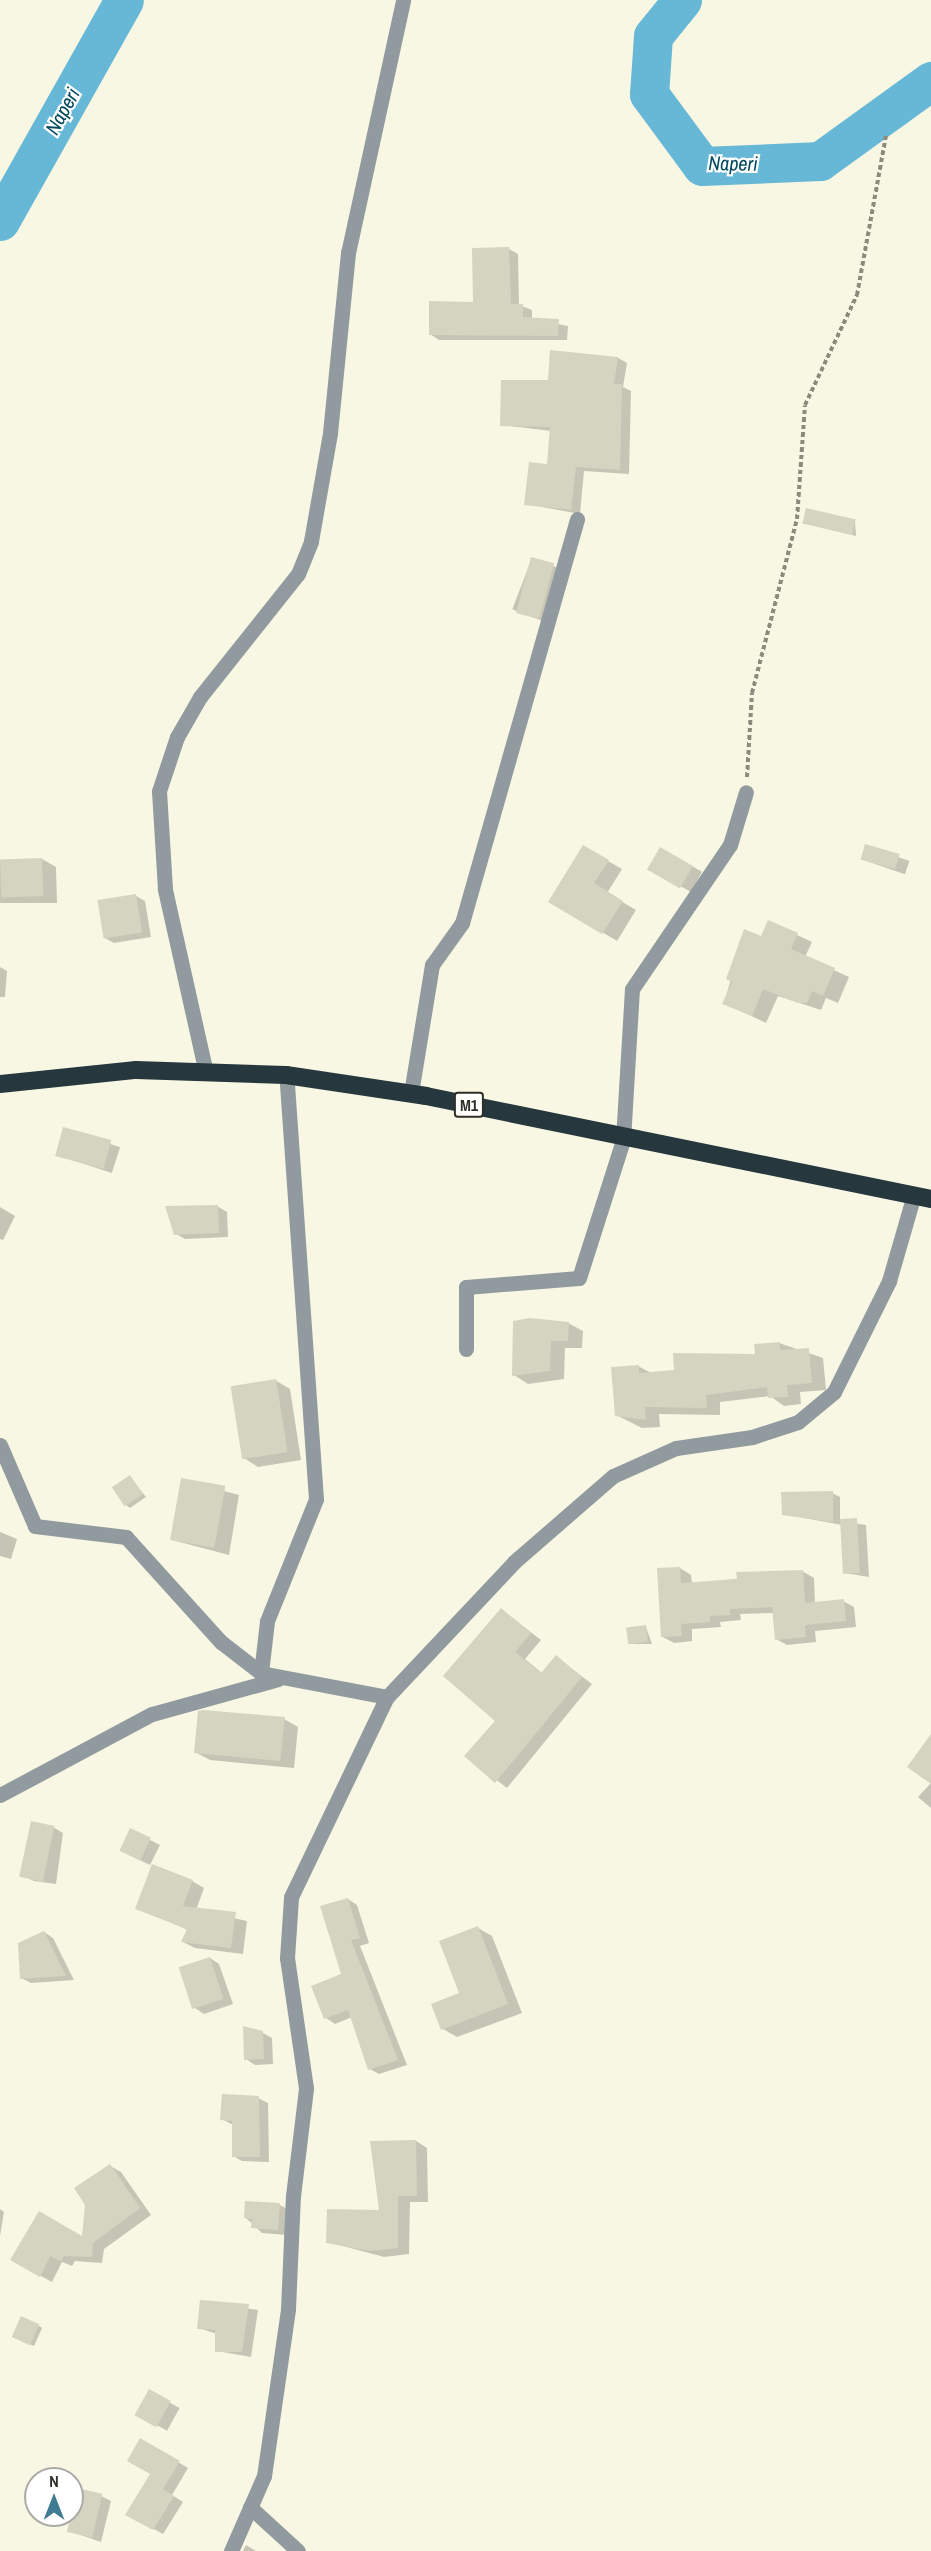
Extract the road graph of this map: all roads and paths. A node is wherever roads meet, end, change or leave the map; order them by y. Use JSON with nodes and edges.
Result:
{"nodes":[{"id":1,"x":403,"y":0,"type":"edge"},
{"id":2,"x":886,"y":136,"type":"dead end"},
{"id":3,"x":577,"y":519,"type":"dead end"},
{"id":4,"x":746,"y":792,"type":"joint"},
{"id":5,"x":206,"y":1073,"type":"junction"},
{"id":6,"x":286,"y":1075,"type":"junction"},
{"id":7,"x":0,"y":1084,"type":"edge"},
{"id":8,"x":411,"y":1094,"type":"junction"},
{"id":9,"x":623,"y":1140,"type":"junction"},
{"id":10,"x":913,"y":1198,"type":"junction"},
{"id":11,"x":931,"y":1199,"type":"edge"},
{"id":12,"x":466,"y":1348,"type":"dead end"},
{"id":13,"x":0,"y":1445,"type":"edge"},
{"id":14,"x":261,"y":1673,"type":"junction"},
{"id":15,"x":279,"y":1679,"type":"junction"},
{"id":16,"x":387,"y":1698,"type":"junction"},
{"id":17,"x":0,"y":1795,"type":"edge"},
{"id":18,"x":250,"y":2507,"type":"junction"},
{"id":19,"x":231,"y":2551,"type":"edge"},
{"id":20,"x":298,"y":2551,"type":"edge"}],
"edges":[{"from":1,"to":5,"type":"street"},
{"from":2,"to":4,"type":"path"},
{"from":3,"to":8,"type":"street"},
{"from":4,"to":9,"type":"street"},
{"from":5,"to":6,"type":"highway","number":"M1"},
{"from":5,"to":7,"type":"highway","number":"M1"},
{"from":6,"to":8,"type":"highway","number":"M1"},
{"from":6,"to":14,"type":"street"},
{"from":8,"to":9,"type":"highway","number":"M1"},
{"from":9,"to":10,"type":"highway","number":"M1"},
{"from":9,"to":12,"type":"street"},
{"from":10,"to":11,"type":"highway","number":"M1"},
{"from":10,"to":16,"type":"street"},
{"from":13,"to":14,"type":"street"},
{"from":14,"to":15,"type":"street"},
{"from":15,"to":16,"type":"street"},
{"from":15,"to":17,"type":"street"},
{"from":16,"to":18,"type":"street"},
{"from":18,"to":19,"type":"street"},
{"from":18,"to":20,"type":"street"}]}
